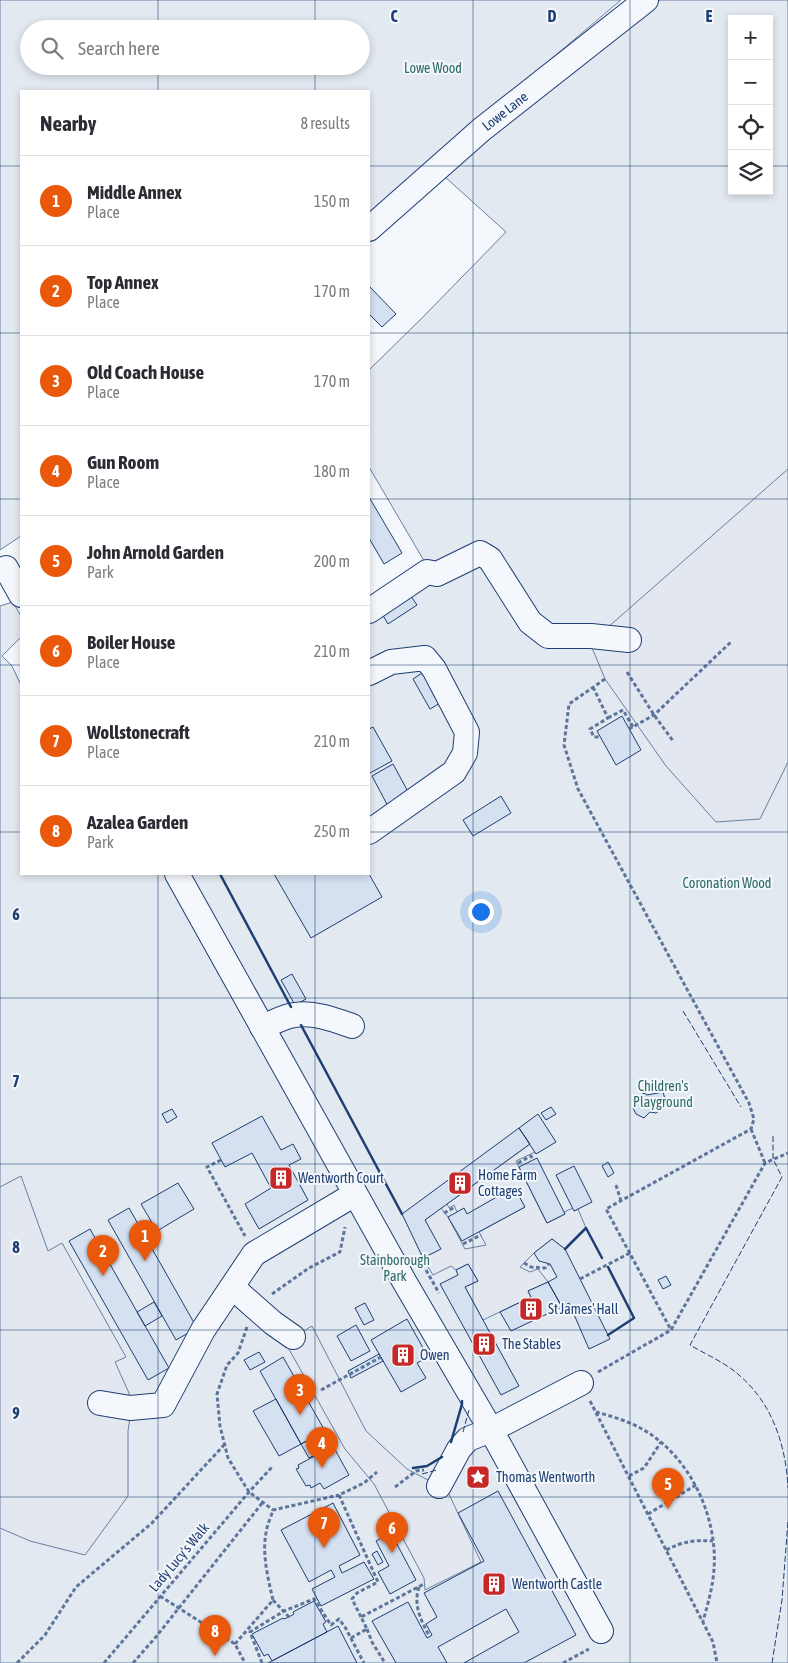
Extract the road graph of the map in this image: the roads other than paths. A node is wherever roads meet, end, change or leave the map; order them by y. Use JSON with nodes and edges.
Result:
{"nodes":[{"id":1,"x":646,"y":0,"type":"edge"},
{"id":2,"x":370,"y":228,"type":"edge"},
{"id":3,"x":9,"y":565,"type":"edge"},
{"id":4,"x":20,"y":592,"type":"edge"},
{"id":5,"x":370,"y":610,"type":"edge"},
{"id":6,"x":629,"y":640,"type":"dead end"},
{"id":7,"x":370,"y":672,"type":"edge"},
{"id":8,"x":370,"y":831,"type":"edge"},
{"id":9,"x":178,"y":875,"type":"edge"},
{"id":10,"x":352,"y":1026,"type":"dead end"},
{"id":11,"x":262,"y":1027,"type":"junction"},
{"id":12,"x":360,"y":1203,"type":"junction"},
{"id":13,"x":232,"y":1288,"type":"junction"},
{"id":14,"x":293,"y":1337,"type":"dead end"},
{"id":15,"x":581,"y":1382,"type":"road end"},
{"id":16,"x":100,"y":1403,"type":"dead end"},
{"id":17,"x":491,"y":1430,"type":"junction"},
{"id":18,"x":439,"y":1486,"type":"dead end"},
{"id":19,"x":601,"y":1630,"type":"dead end"}],
"edges":[{"from":1,"to":2,"type":"street","name":"Lowe Lane"},
{"from":3,"to":4,"type":"street"},
{"from":5,"to":6,"type":"street"},
{"from":7,"to":8,"type":"street"},
{"from":9,"to":11,"type":"street"},
{"from":10,"to":11,"type":"street"},
{"from":11,"to":12,"type":"street"},
{"from":12,"to":13,"type":"street"},
{"from":12,"to":17,"type":"street"},
{"from":13,"to":14,"type":"street"},
{"from":13,"to":16,"type":"street"},
{"from":15,"to":17,"type":"street"},
{"from":17,"to":18,"type":"street"},
{"from":17,"to":19,"type":"street"}]}
